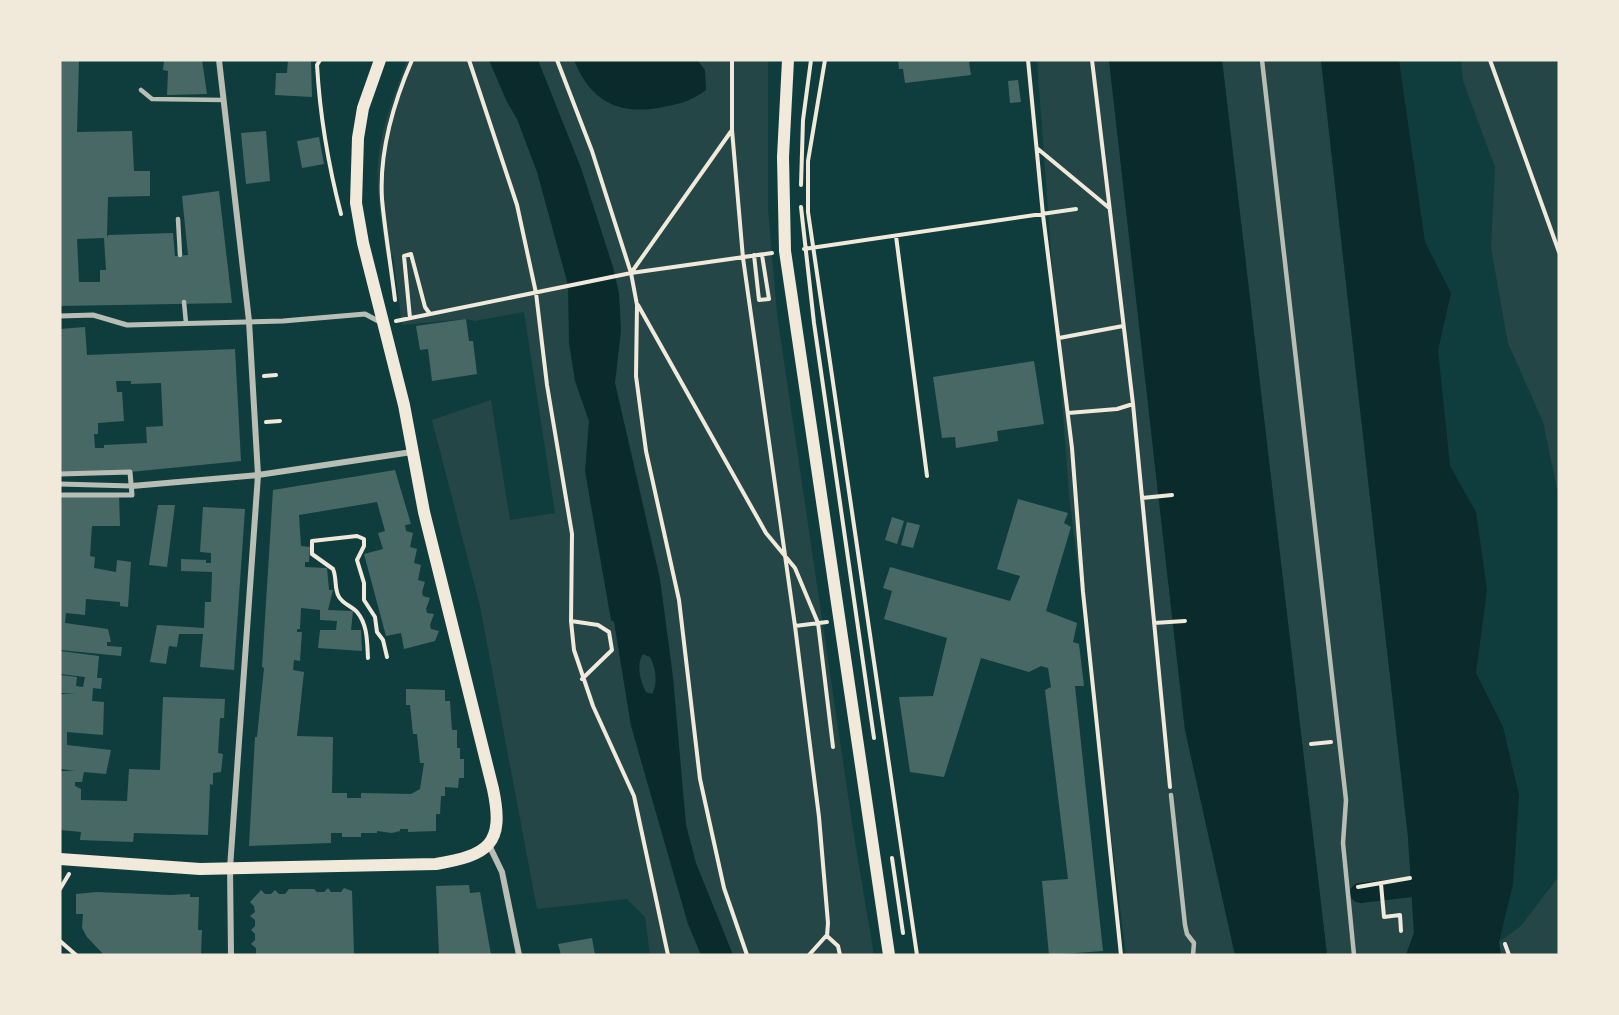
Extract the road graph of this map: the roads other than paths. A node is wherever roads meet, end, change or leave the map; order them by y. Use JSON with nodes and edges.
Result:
{"nodes":[{"id":1,"x":219,"y":60,"type":"edge"},
{"id":2,"x":380,"y":60,"type":"edge"},
{"id":3,"x":788,"y":60,"type":"edge"},
{"id":4,"x":1262,"y":60,"type":"edge"},
{"id":5,"x":141,"y":90,"type":"dead end"},
{"id":6,"x":224,"y":100,"type":"junction"},
{"id":7,"x":178,"y":219,"type":"dead end"},
{"id":8,"x":180,"y":255,"type":"dead end"},
{"id":9,"x":184,"y":302,"type":"dead end"},
{"id":10,"x":60,"y":316,"type":"edge"},
{"id":11,"x":249,"y":321,"type":"junction"},
{"id":12,"x":186,"y":323,"type":"junction"},
{"id":13,"x":384,"y":323,"type":"junction"},
{"id":14,"x":412,"y":452,"type":"junction"},
{"id":15,"x":60,"y":474,"type":"edge"},
{"id":16,"x":258,"y":475,"type":"junction"},
{"id":17,"x":60,"y":484,"type":"edge"},
{"id":18,"x":132,"y":486,"type":"junction"},
{"id":19,"x":60,"y":495,"type":"edge"},
{"id":20,"x":1171,"y":795,"type":"road end"},
{"id":21,"x":484,"y":849,"type":"junction"},
{"id":22,"x":60,"y":859,"type":"edge"},
{"id":23,"x":230,"y":868,"type":"junction"},
{"id":24,"x":231,"y":955,"type":"edge"},
{"id":25,"x":519,"y":955,"type":"edge"},
{"id":26,"x":889,"y":955,"type":"edge"},
{"id":27,"x":1193,"y":955,"type":"edge"},
{"id":28,"x":1354,"y":955,"type":"edge"}],
"edges":[{"from":1,"to":6,"type":"street"},
{"from":2,"to":13,"type":"main road"},
{"from":3,"to":26,"type":"main road"},
{"from":4,"to":28,"type":"lane"},
{"from":5,"to":6,"type":"lane"},
{"from":6,"to":11,"type":"street"},
{"from":7,"to":8,"type":"lane"},
{"from":9,"to":12,"type":"lane"},
{"from":10,"to":12,"type":"street"},
{"from":11,"to":12,"type":"street"},
{"from":11,"to":13,"type":"street"},
{"from":11,"to":16,"type":"street"},
{"from":13,"to":14,"type":"main road"},
{"from":14,"to":16,"type":"street"},
{"from":14,"to":21,"type":"main road"},
{"from":15,"to":18,"type":"street"},
{"from":16,"to":18,"type":"street"},
{"from":16,"to":23,"type":"street"},
{"from":17,"to":18,"type":"street"},
{"from":18,"to":19,"type":"street"},
{"from":20,"to":27,"type":"lane"},
{"from":21,"to":23,"type":"main road"},
{"from":21,"to":25,"type":"street"},
{"from":22,"to":23,"type":"main road"},
{"from":23,"to":24,"type":"street"}]}
